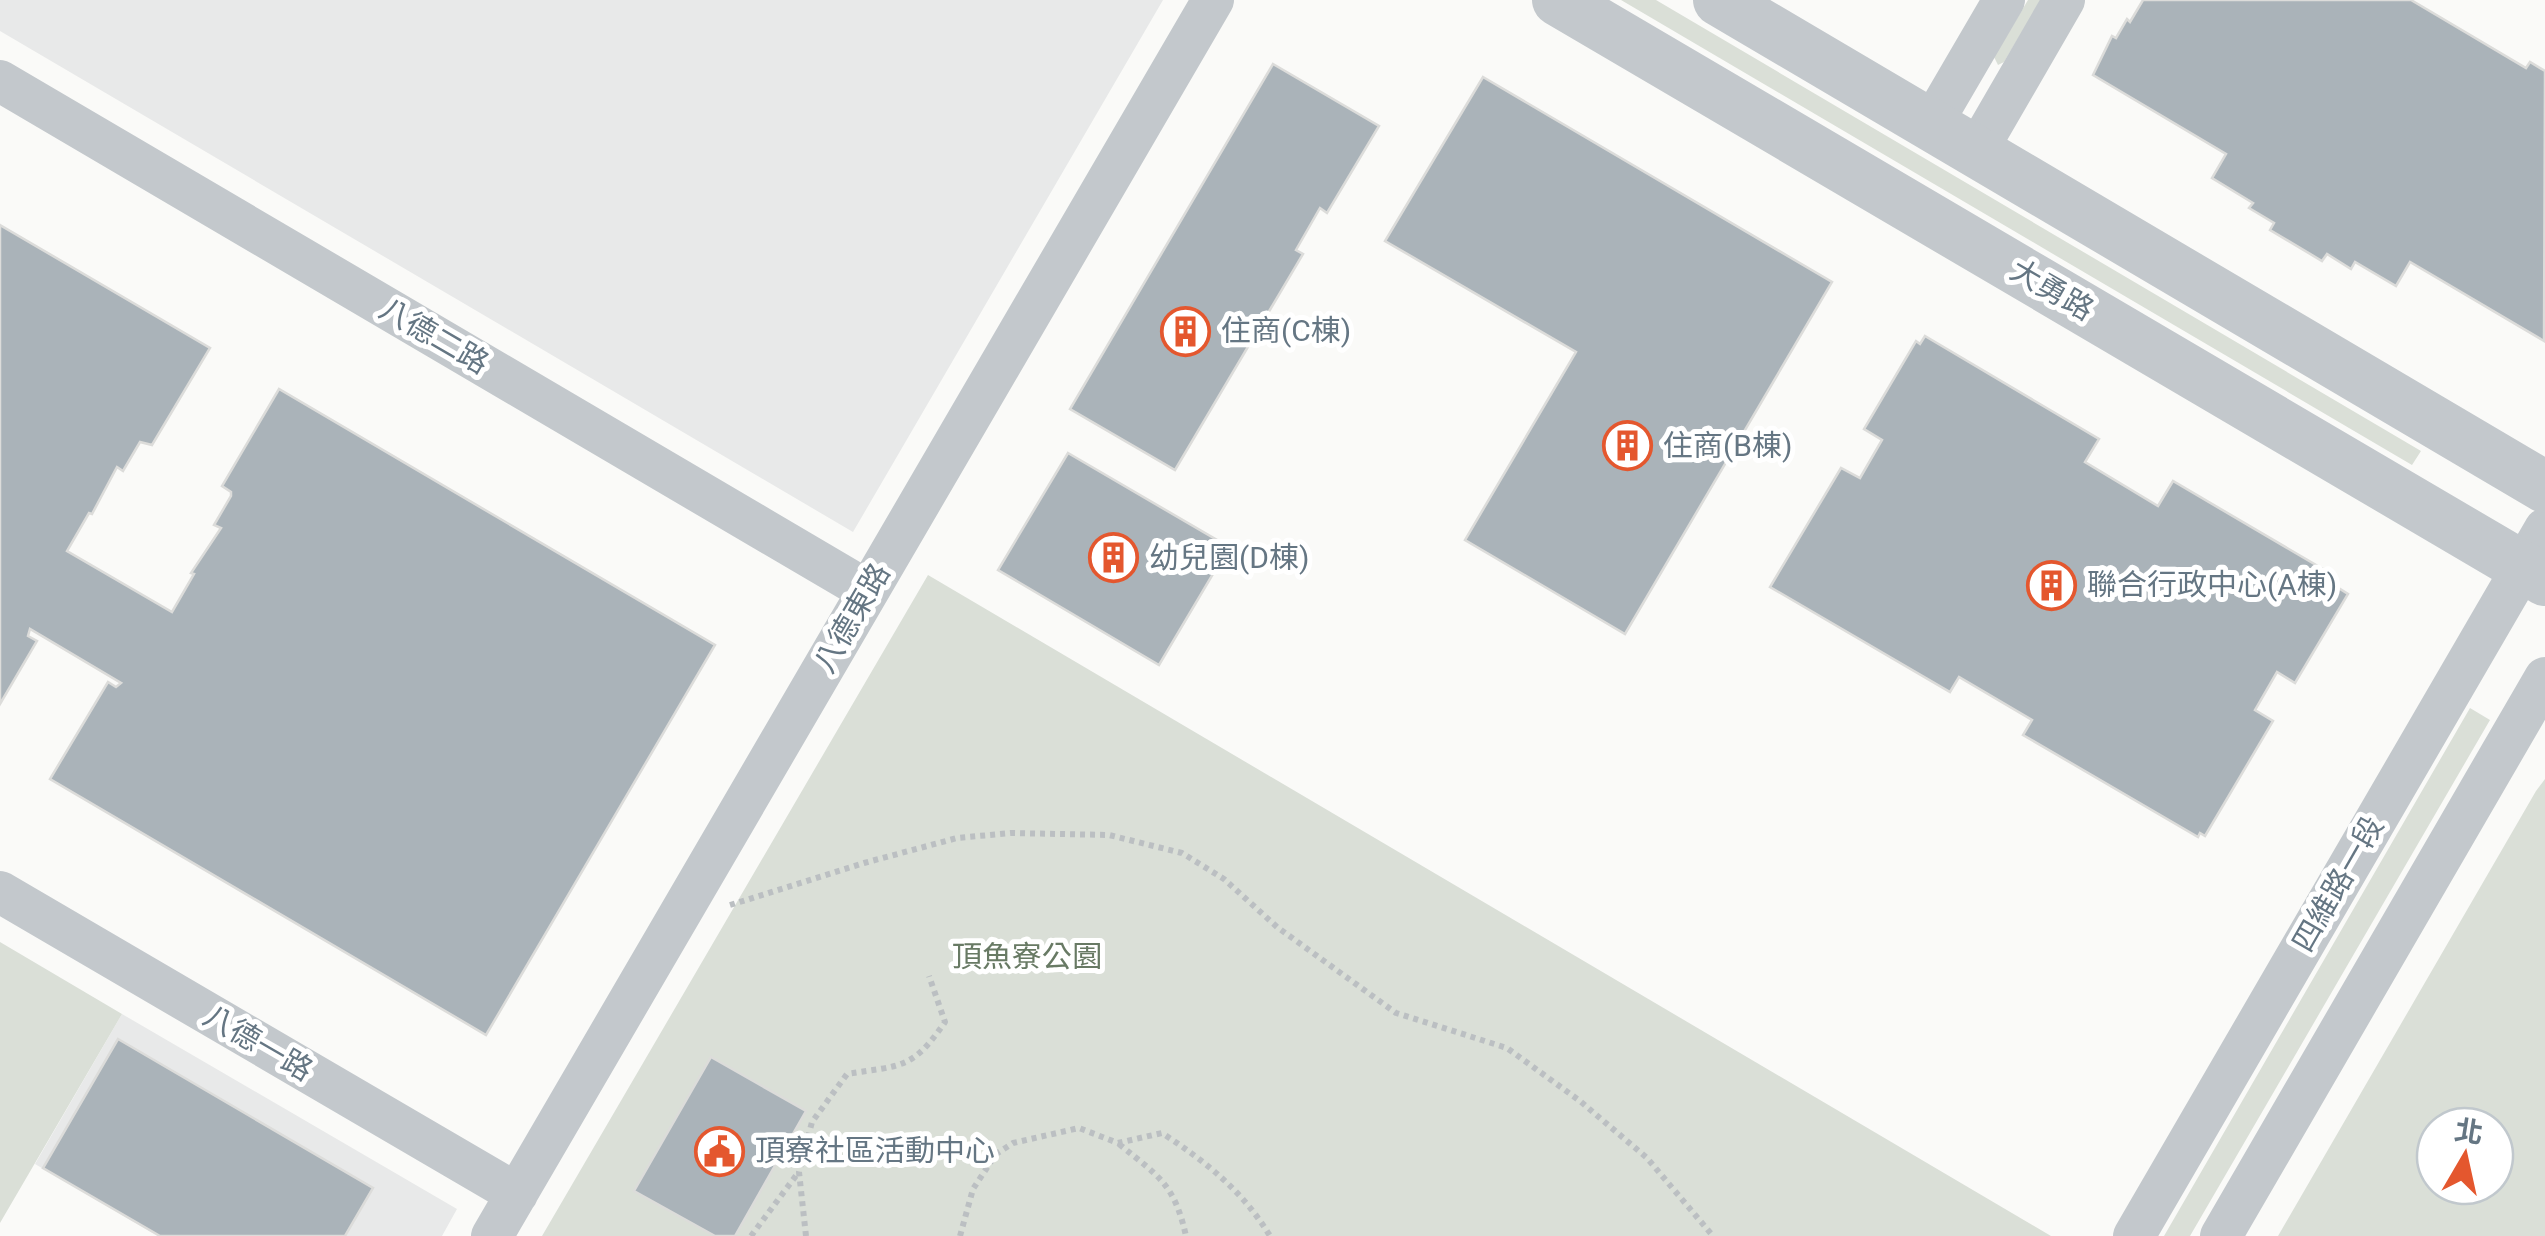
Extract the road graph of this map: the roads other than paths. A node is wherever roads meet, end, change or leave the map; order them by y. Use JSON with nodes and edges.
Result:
{"nodes":[{"id":1,"x":1213,"y":0,"type":"edge"},
{"id":2,"x":1558,"y":0,"type":"edge"},
{"id":3,"x":1718,"y":0,"type":"edge"},
{"id":4,"x":2004,"y":0,"type":"edge"},
{"id":5,"x":2064,"y":0,"type":"edge"},
{"id":6,"x":0,"y":81,"type":"edge"},
{"id":7,"x":1931,"y":125,"type":"junction"},
{"id":8,"x":1976,"y":152,"type":"junction"},
{"id":9,"x":2540,"y":539,"type":"edge"},
{"id":10,"x":868,"y":591,"type":"junction"},
{"id":11,"x":2545,"y":678,"type":"edge"},
{"id":12,"x":0,"y":892,"type":"edge"},
{"id":13,"x":517,"y":1194,"type":"junction"},
{"id":14,"x":492,"y":1236,"type":"edge"},
{"id":15,"x":2134,"y":1236,"type":"edge"},
{"id":16,"x":2221,"y":1236,"type":"edge"}],
"edges":[{"from":1,"to":10,"type":"street","name":"八德東路"},
{"from":2,"to":9,"type":"street","name":"大勇路"},
{"from":3,"to":7,"type":"street"},
{"from":4,"to":7,"type":"street"},
{"from":5,"to":8,"type":"street"},
{"from":6,"to":10,"type":"street","name":"八德二路"},
{"from":7,"to":8,"type":"street"},
{"from":8,"to":9,"type":"street"},
{"from":9,"to":15,"type":"street","name":"四維路一段"},
{"from":10,"to":13,"type":"street","name":"八德東路"},
{"from":11,"to":16,"type":"street"},
{"from":12,"to":13,"type":"street","name":"八德一路"},
{"from":13,"to":14,"type":"street","name":"八德東路"}]}
